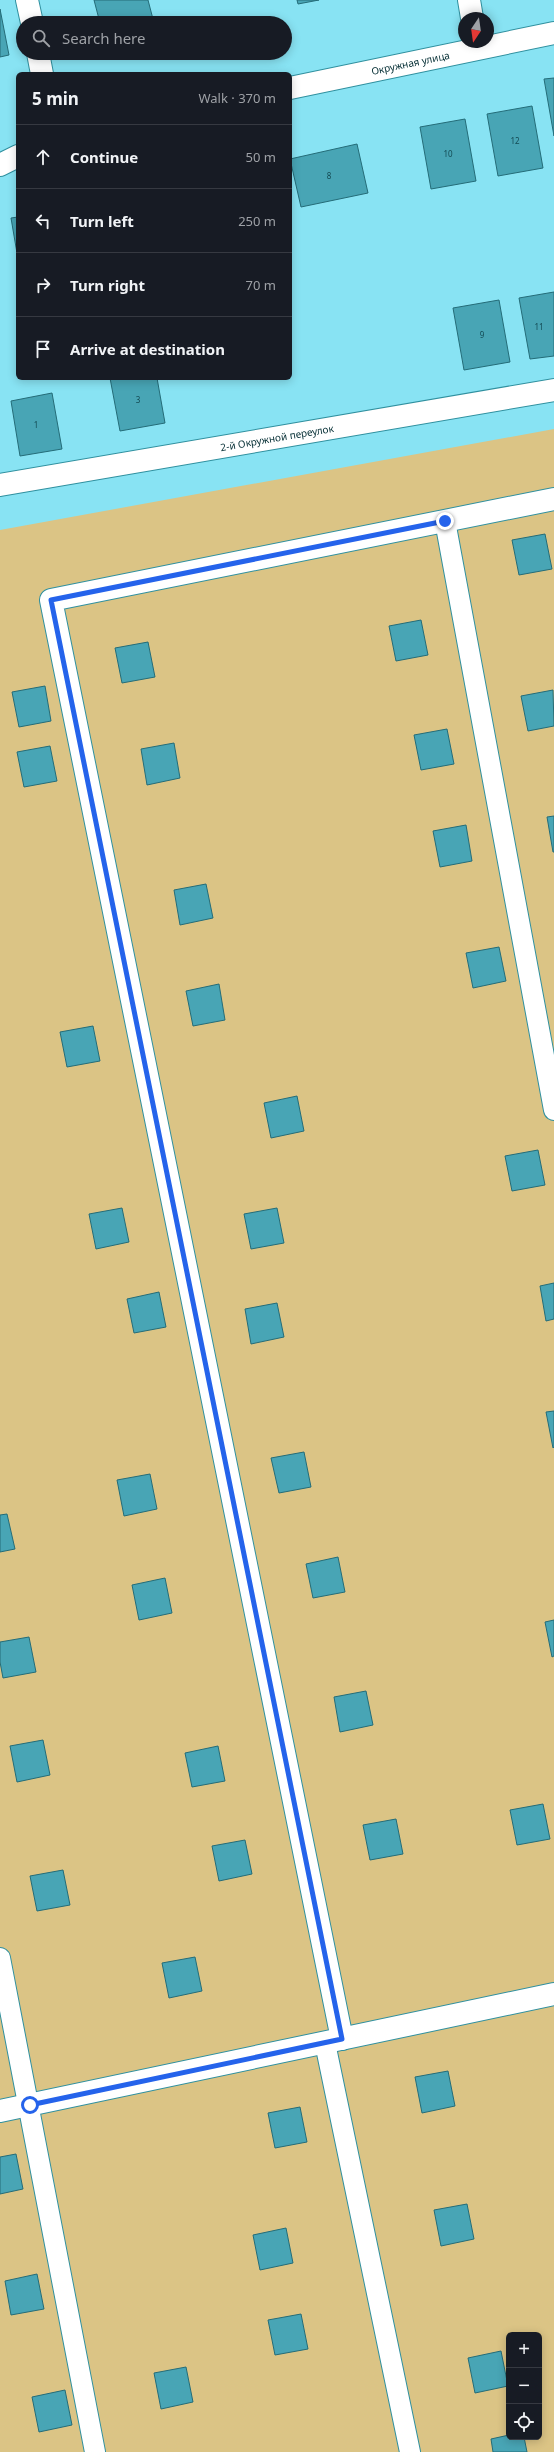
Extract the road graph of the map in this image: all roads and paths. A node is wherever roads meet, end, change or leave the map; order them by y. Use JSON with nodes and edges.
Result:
{"nodes":[{"id":1,"x":27,"y":0,"type":"edge"},
{"id":2,"x":469,"y":0,"type":"edge"},
{"id":3,"x":471,"y":12,"type":"edge"},
{"id":4,"x":30,"y":16,"type":"edge"},
{"id":5,"x":554,"y":33,"type":"edge"},
{"id":6,"x":494,"y":42,"type":"edge"},
{"id":7,"x":463,"y":48,"type":"edge"},
{"id":8,"x":39,"y":60,"type":"edge"},
{"id":9,"x":42,"y":72,"type":"edge"},
{"id":10,"x":292,"y":88,"type":"edge"},
{"id":11,"x":16,"y":157,"type":"edge"},
{"id":12,"x":0,"y":165,"type":"edge"},
{"id":13,"x":554,"y":390,"type":"edge"},
{"id":14,"x":0,"y":485,"type":"edge"},
{"id":15,"x":554,"y":499,"type":"edge"},
{"id":16,"x":445,"y":521,"type":"junction"},
{"id":17,"x":554,"y":1110,"type":"edge"},
{"id":18,"x":0,"y":1958,"type":"edge"},
{"id":19,"x":554,"y":1994,"type":"edge"},
{"id":20,"x":333,"y":2041,"type":"junction"},
{"id":21,"x":30,"y":2105,"type":"junction"},
{"id":22,"x":0,"y":2111,"type":"edge"},
{"id":23,"x":94,"y":2452,"type":"edge"},
{"id":24,"x":410,"y":2452,"type":"edge"}],
"edges":[{"from":1,"to":4,"type":"street"},
{"from":2,"to":3,"type":"street"},
{"from":5,"to":6,"type":"street","name":"Окружная улица"},
{"from":7,"to":10,"type":"street","name":"Окружная улица"},
{"from":8,"to":9,"type":"street"},
{"from":11,"to":12,"type":"street"},
{"from":13,"to":14,"type":"street","name":"2-й Окружной переулок"},
{"from":15,"to":16,"type":"street"},
{"from":16,"to":17,"type":"lane"},
{"from":16,"to":20,"type":"street"},
{"from":18,"to":21,"type":"lane"},
{"from":19,"to":20,"type":"street"},
{"from":20,"to":21,"type":"street"},
{"from":20,"to":24,"type":"lane"},
{"from":21,"to":22,"type":"street"},
{"from":21,"to":23,"type":"lane"}]}
